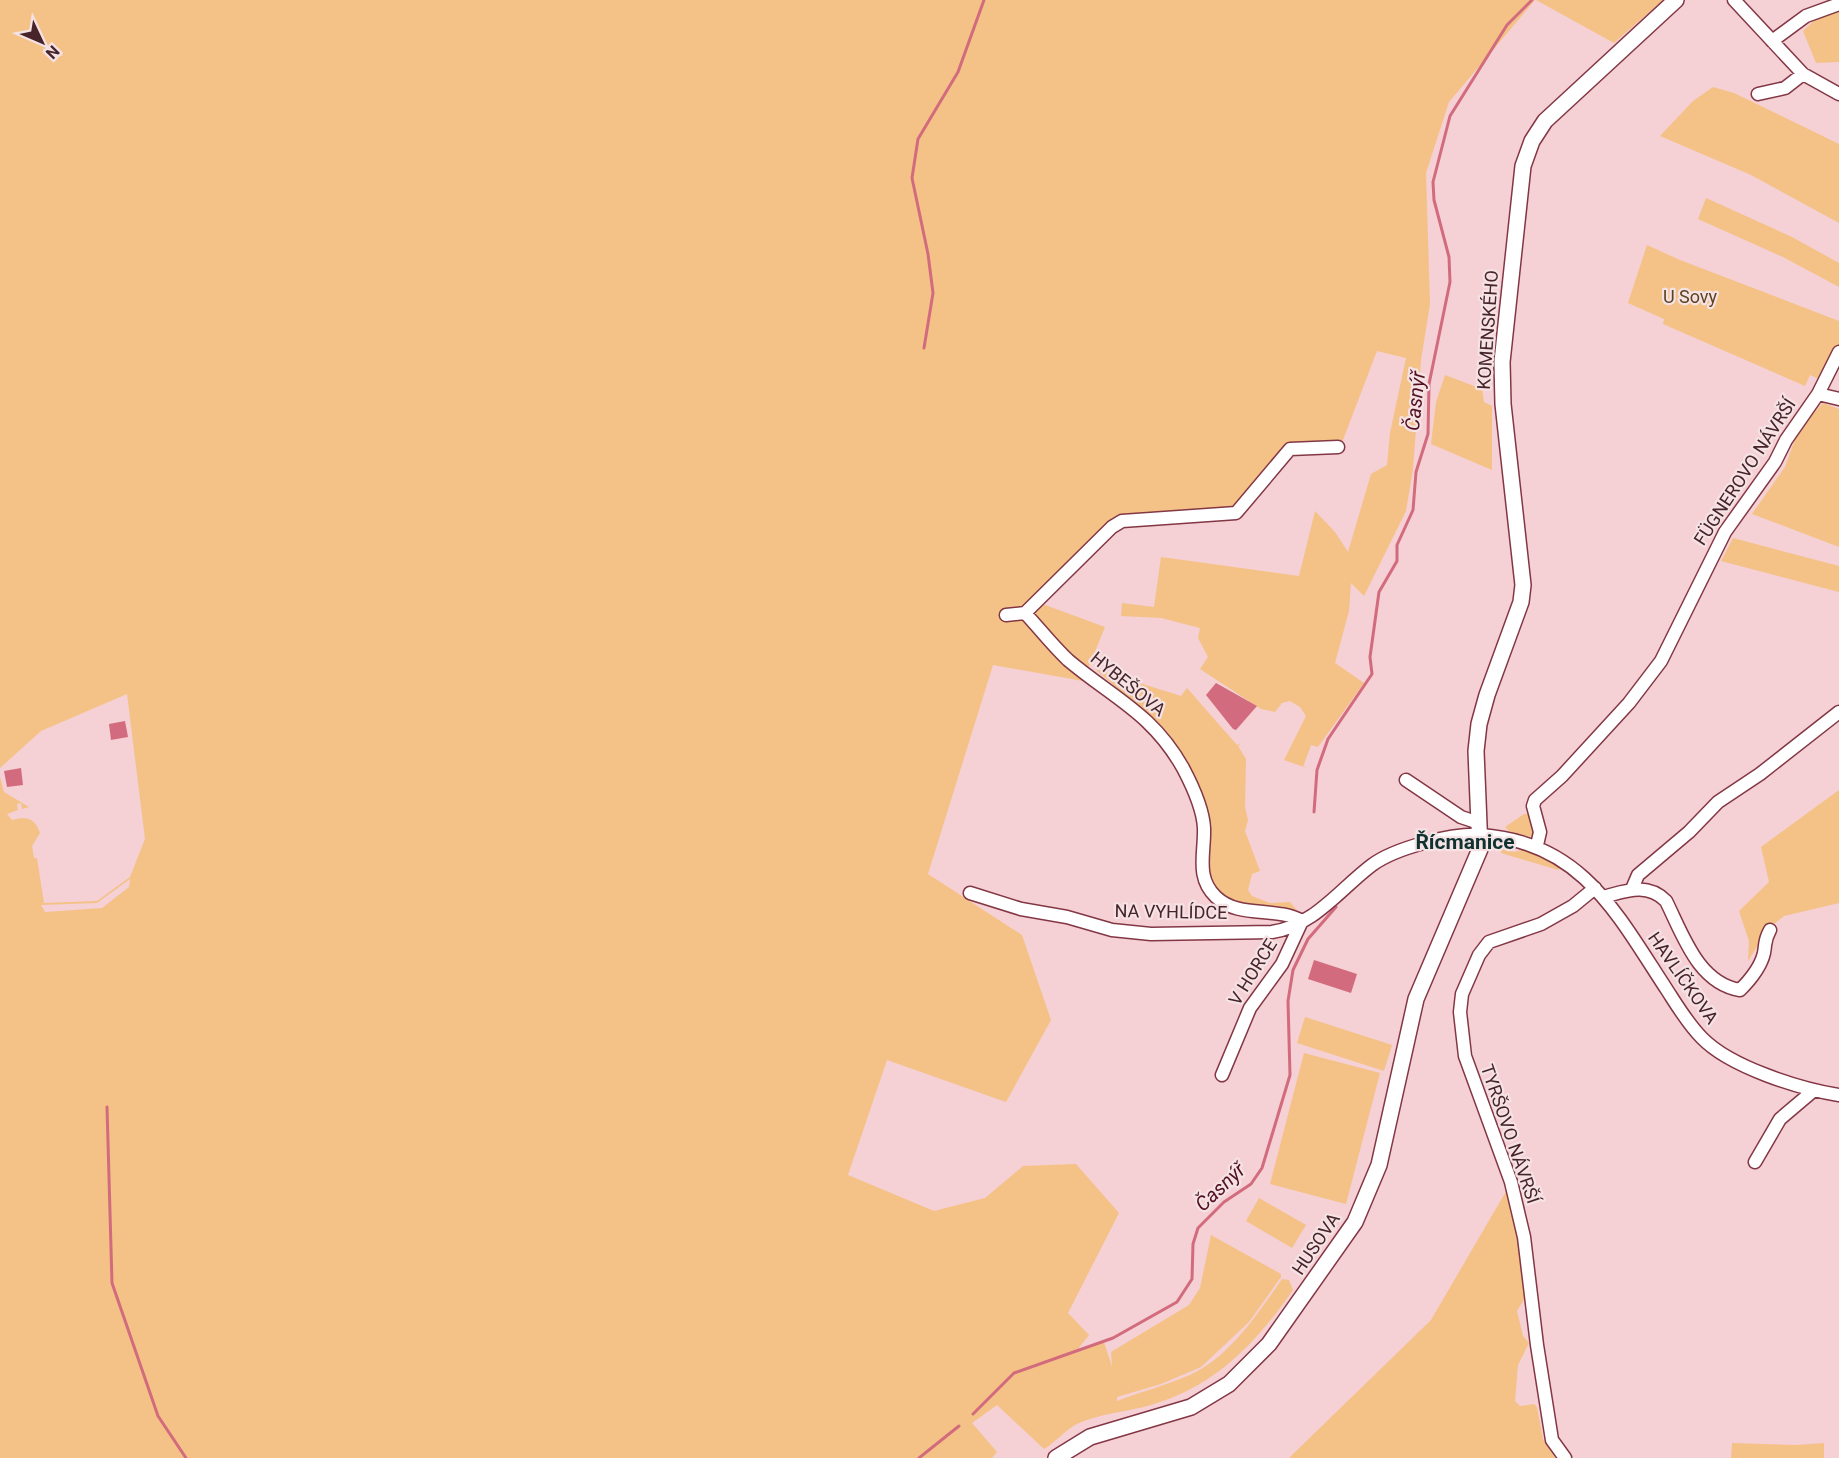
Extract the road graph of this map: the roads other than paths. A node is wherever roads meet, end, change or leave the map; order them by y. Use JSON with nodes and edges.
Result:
{"nodes":[{"id":1,"x":1676,"y":0,"type":"edge"},
{"id":2,"x":1734,"y":0,"type":"edge"},
{"id":3,"x":1839,"y":4,"type":"edge"},
{"id":4,"x":1772,"y":41,"type":"junction"},
{"id":5,"x":1803,"y":74,"type":"junction"},
{"id":6,"x":1758,"y":94,"type":"dead end"},
{"id":7,"x":1839,"y":94,"type":"edge"},
{"id":8,"x":1839,"y":352,"type":"edge"},
{"id":9,"x":1818,"y":394,"type":"junction"},
{"id":10,"x":1839,"y":399,"type":"edge"},
{"id":11,"x":1338,"y":447,"type":"dead end"},
{"id":12,"x":1025,"y":613,"type":"junction"},
{"id":13,"x":1006,"y":615,"type":"dead end"},
{"id":14,"x":1839,"y":712,"type":"edge"},
{"id":15,"x":1406,"y":780,"type":"dead end"},
{"id":16,"x":1479,"y":829,"type":"junction"},
{"id":17,"x":1537,"y":845,"type":"junction"},
{"id":18,"x":1632,"y":890,"type":"junction"},
{"id":19,"x":970,"y":893,"type":"dead end"},
{"id":20,"x":1599,"y":893,"type":"junction"},
{"id":21,"x":1302,"y":921,"type":"junction"},
{"id":22,"x":1770,"y":930,"type":"dead end"},
{"id":23,"x":1222,"y":1075,"type":"dead end"},
{"id":24,"x":1813,"y":1091,"type":"junction"},
{"id":25,"x":1839,"y":1095,"type":"edge"},
{"id":26,"x":1755,"y":1162,"type":"dead end"},
{"id":27,"x":1056,"y":1458,"type":"edge"},
{"id":28,"x":1565,"y":1458,"type":"edge"}],
"edges":[{"from":1,"to":16,"type":"main road","name":"KOMENSKÉHO"},
{"from":2,"to":4,"type":"street"},
{"from":3,"to":4,"type":"street"},
{"from":4,"to":5,"type":"street"},
{"from":5,"to":6,"type":"street"},
{"from":5,"to":7,"type":"street"},
{"from":8,"to":9,"type":"street","name":"FÜGNEROVO NÁVRŠÍ"},
{"from":9,"to":10,"type":"street"},
{"from":9,"to":17,"type":"street","name":"FÜGNEROVO NÁVRŠÍ"},
{"from":11,"to":12,"type":"street"},
{"from":12,"to":13,"type":"street"},
{"from":12,"to":21,"type":"street","name":"HYBEŠOVA"},
{"from":14,"to":18,"type":"street"},
{"from":15,"to":16,"type":"street"},
{"from":16,"to":17,"type":"street"},
{"from":16,"to":21,"type":"street","name":"NA VYHLÍDCE"},
{"from":16,"to":27,"type":"main road","name":"HUSOVA"},
{"from":17,"to":20,"type":"street"},
{"from":18,"to":20,"type":"street","name":"HAVLÍČKOVA"},
{"from":18,"to":22,"type":"street","name":"HAVLÍČKOVA"},
{"from":19,"to":21,"type":"street","name":"NA VYHLÍDCE"},
{"from":20,"to":24,"type":"street","name":"HAVLÍČKOVA"},
{"from":20,"to":28,"type":"street","name":"TYRŠOVO NÁVRŠÍ"},
{"from":21,"to":23,"type":"street","name":"V HORCE"},
{"from":24,"to":25,"type":"street","name":"HAVLÍČKOVA"},
{"from":24,"to":26,"type":"street"}]}
